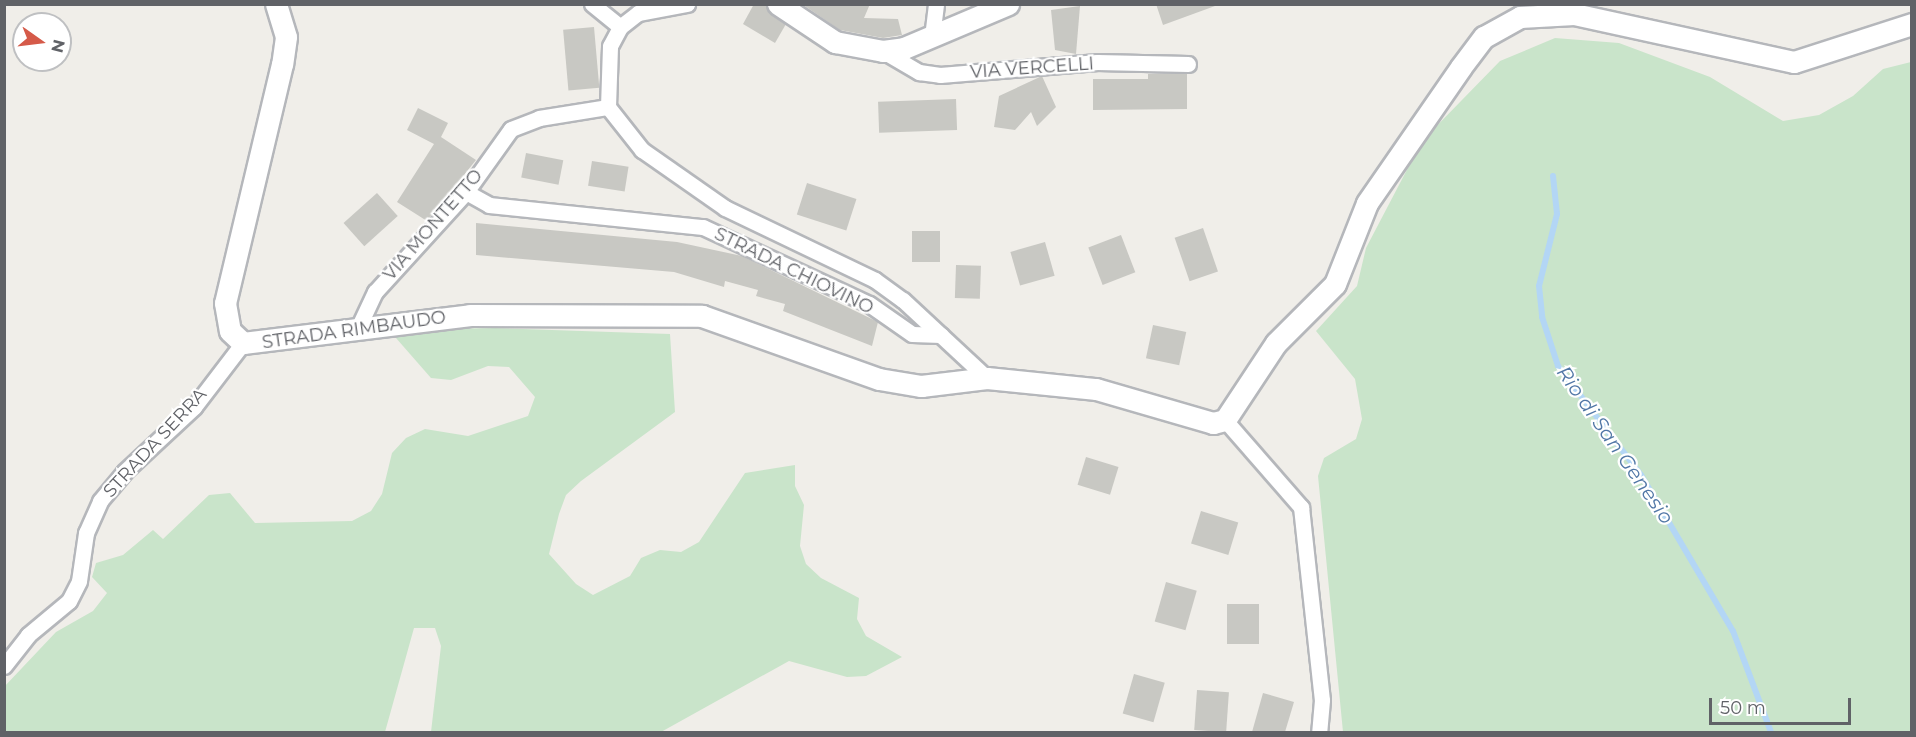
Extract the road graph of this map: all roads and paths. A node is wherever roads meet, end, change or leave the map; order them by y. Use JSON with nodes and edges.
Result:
{"nodes":[{"id":1,"x":276,"y":4,"type":"edge"},
{"id":2,"x":592,"y":4,"type":"edge"},
{"id":3,"x":687,"y":4,"type":"edge"},
{"id":4,"x":778,"y":4,"type":"edge"},
{"id":5,"x":936,"y":4,"type":"edge"},
{"id":6,"x":1008,"y":4,"type":"edge"},
{"id":7,"x":1911,"y":24,"type":"edge"},
{"id":8,"x":620,"y":27,"type":"junction"},
{"id":9,"x":932,"y":37,"type":"junction"},
{"id":10,"x":893,"y":50,"type":"junction"},
{"id":11,"x":1188,"y":64,"type":"dead end"},
{"id":12,"x":608,"y":107,"type":"junction"},
{"id":13,"x":466,"y":192,"type":"junction"},
{"id":14,"x":359,"y":326,"type":"junction"},
{"id":15,"x":941,"y":335,"type":"junction"},
{"id":16,"x":243,"y":343,"type":"junction"},
{"id":17,"x":987,"y":378,"type":"junction"},
{"id":18,"x":1225,"y":420,"type":"junction"},
{"id":19,"x":4,"y":666,"type":"edge"},
{"id":20,"x":1319,"y":732,"type":"edge"}],
"edges":[{"from":1,"to":16,"type":"street","name":"STRADA RIMBAUDO"},
{"from":2,"to":8,"type":"street"},
{"from":3,"to":8,"type":"street"},
{"from":4,"to":10,"type":"street"},
{"from":5,"to":9,"type":"street"},
{"from":6,"to":9,"type":"street"},
{"from":7,"to":18,"type":"street"},
{"from":8,"to":12,"type":"street"},
{"from":9,"to":10,"type":"street"},
{"from":10,"to":11,"type":"street","name":"VIA VERCELLI"},
{"from":12,"to":13,"type":"street","name":"VIA MONTETTO"},
{"from":12,"to":15,"type":"street","name":"STRADA CHIOVINO"},
{"from":13,"to":14,"type":"street","name":"VIA MONTETTO"},
{"from":13,"to":15,"type":"street","name":"STRADA CHIOVINO"},
{"from":14,"to":16,"type":"street","name":"STRADA RIMBAUDO"},
{"from":14,"to":17,"type":"street","name":"STRADA RIMBAUDO"},
{"from":15,"to":17,"type":"street","name":"STRADA CHIOVINO"},
{"from":16,"to":19,"type":"street","name":"STRADA SERRA"},
{"from":17,"to":18,"type":"street","name":"STRADA RIMBAUDO"},
{"from":18,"to":20,"type":"street"}]}
